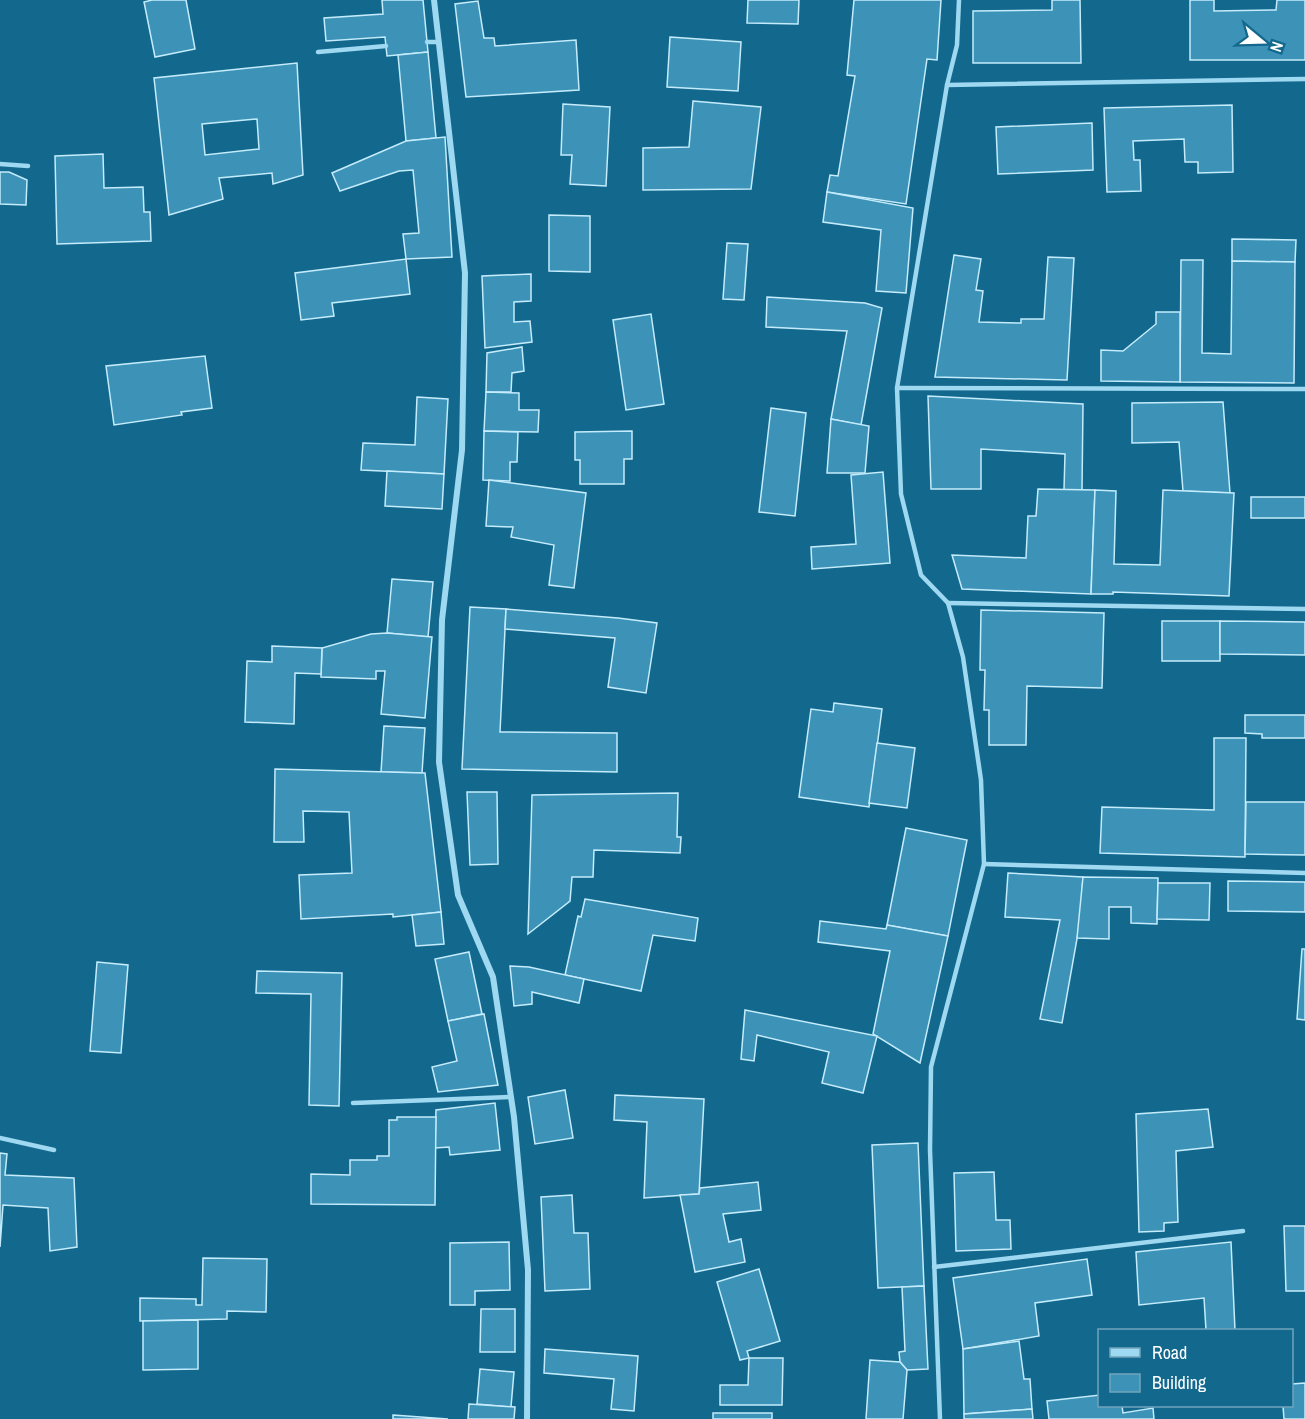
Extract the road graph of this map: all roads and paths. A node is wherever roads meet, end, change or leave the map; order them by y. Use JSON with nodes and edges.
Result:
{"nodes":[{"id":1,"x":434,"y":0,"type":"edge"},
{"id":2,"x":959,"y":0,"type":"edge"},
{"id":3,"x":427,"y":42,"type":"dead end"},
{"id":4,"x":438,"y":42,"type":"junction"},
{"id":5,"x":386,"y":46,"type":"dead end"},
{"id":6,"x":318,"y":52,"type":"dead end"},
{"id":7,"x":1305,"y":79,"type":"edge"},
{"id":8,"x":947,"y":85,"type":"junction"},
{"id":9,"x":0,"y":164,"type":"edge"},
{"id":10,"x":28,"y":166,"type":"dead end"},
{"id":11,"x":897,"y":388,"type":"junction"},
{"id":12,"x":1305,"y":389,"type":"edge"},
{"id":13,"x":948,"y":603,"type":"junction"},
{"id":14,"x":1305,"y":609,"type":"edge"},
{"id":15,"x":984,"y":864,"type":"junction"},
{"id":16,"x":1305,"y":873,"type":"edge"},
{"id":17,"x":511,"y":1097,"type":"junction"},
{"id":18,"x":353,"y":1103,"type":"dead end"},
{"id":19,"x":0,"y":1138,"type":"edge"},
{"id":20,"x":54,"y":1150,"type":"dead end"},
{"id":21,"x":1243,"y":1231,"type":"dead end"},
{"id":22,"x":934,"y":1267,"type":"junction"},
{"id":23,"x":527,"y":1419,"type":"edge"},
{"id":24,"x":940,"y":1419,"type":"edge"}],
"edges":[{"from":1,"to":4,"type":"street"},
{"from":2,"to":8,"type":"lane"},
{"from":3,"to":4,"type":"lane"},
{"from":4,"to":17,"type":"street"},
{"from":5,"to":6,"type":"lane"},
{"from":7,"to":8,"type":"lane"},
{"from":8,"to":11,"type":"lane"},
{"from":9,"to":10,"type":"lane"},
{"from":11,"to":12,"type":"lane"},
{"from":11,"to":13,"type":"lane"},
{"from":13,"to":14,"type":"lane"},
{"from":13,"to":15,"type":"lane"},
{"from":15,"to":16,"type":"lane"},
{"from":15,"to":22,"type":"lane"},
{"from":17,"to":18,"type":"lane"},
{"from":17,"to":23,"type":"street"},
{"from":19,"to":20,"type":"lane"},
{"from":21,"to":22,"type":"lane"},
{"from":22,"to":24,"type":"lane"}]}
